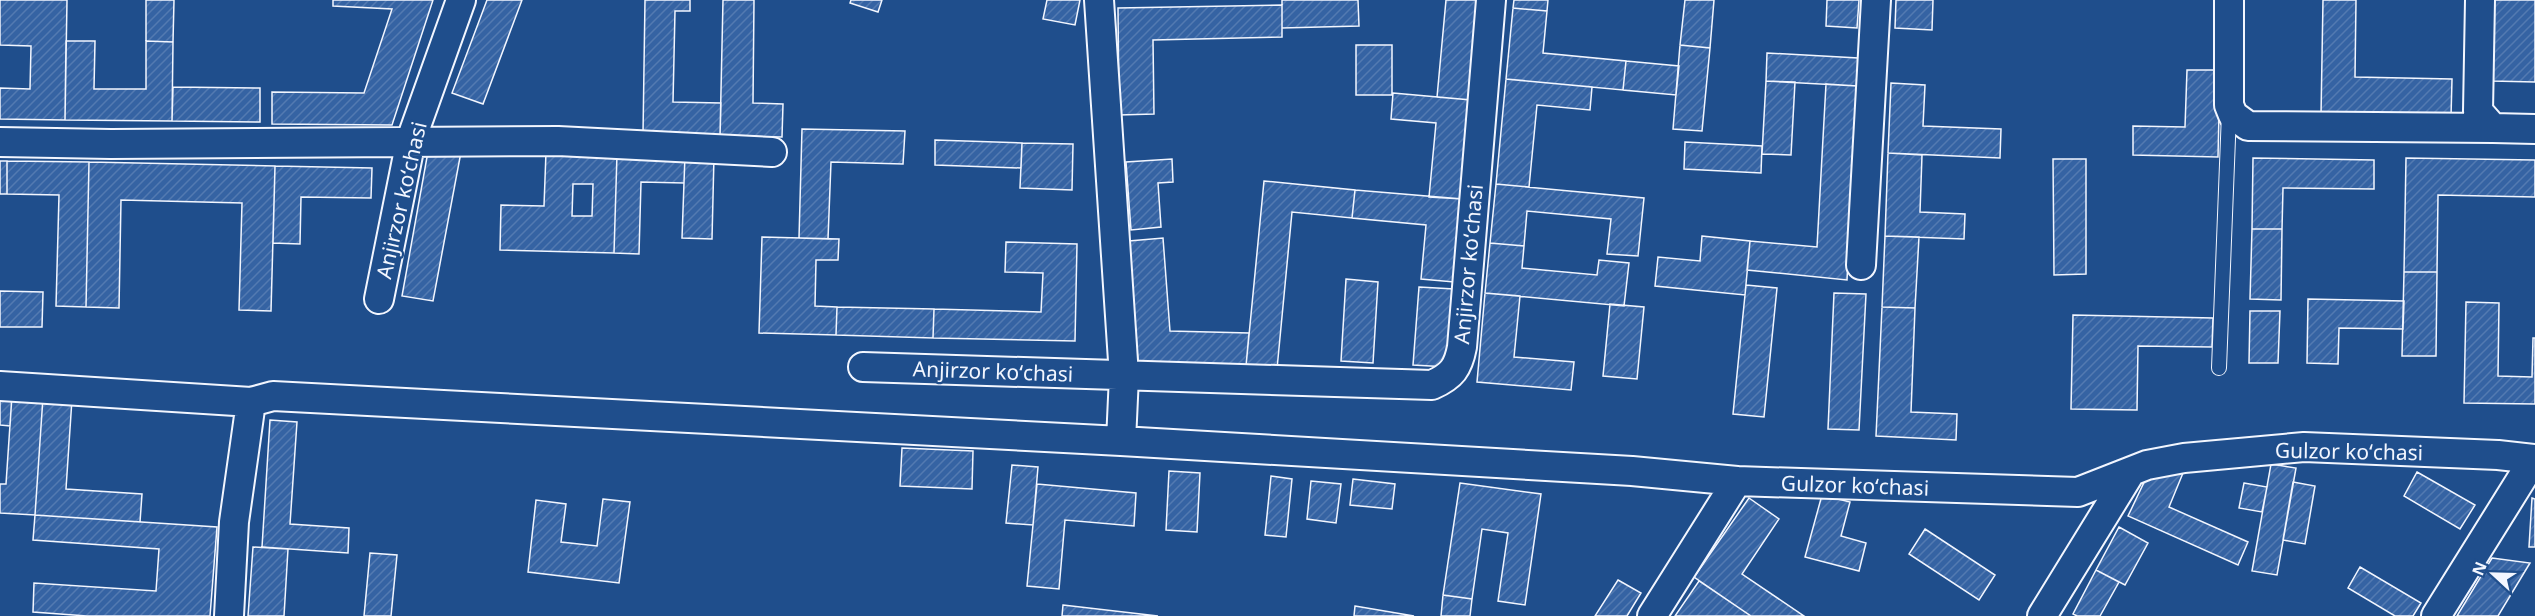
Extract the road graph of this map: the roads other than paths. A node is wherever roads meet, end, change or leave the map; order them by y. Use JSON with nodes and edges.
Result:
{"nodes":[{"id":1,"x":461,"y":0,"type":"edge"},
{"id":2,"x":1099,"y":0,"type":"edge"},
{"id":3,"x":1491,"y":0,"type":"edge"},
{"id":4,"x":1876,"y":0,"type":"edge"},
{"id":5,"x":2229,"y":0,"type":"edge"},
{"id":6,"x":2480,"y":0,"type":"edge"},
{"id":7,"x":2229,"y":105,"type":"junction"},
{"id":8,"x":2493,"y":128,"type":"junction"},
{"id":9,"x":2535,"y":129,"type":"edge"},
{"id":10,"x":411,"y":140,"type":"junction"},
{"id":11,"x":0,"y":142,"type":"edge"},
{"id":12,"x":772,"y":152,"type":"dead end"},
{"id":13,"x":1861,"y":265,"type":"dead end"},
{"id":14,"x":379,"y":299,"type":"dead end"},
{"id":15,"x":863,"y":367,"type":"dead end"},
{"id":16,"x":2219,"y":368,"type":"dead end"},
{"id":17,"x":1124,"y":376,"type":"junction"},
{"id":18,"x":0,"y":386,"type":"edge"},
{"id":19,"x":251,"y":402,"type":"junction"},
{"id":20,"x":1121,"y":441,"type":"junction"},
{"id":21,"x":2534,"y":459,"type":"edge"},
{"id":22,"x":2130,"y":473,"type":"junction"},
{"id":23,"x":1737,"y":481,"type":"junction"},
{"id":24,"x":229,"y":616,"type":"edge"},
{"id":25,"x":1652,"y":616,"type":"edge"},
{"id":26,"x":2042,"y":616,"type":"edge"},
{"id":27,"x":2436,"y":616,"type":"edge"}],
"edges":[{"from":1,"to":10,"type":"street","name":"Anjirzor koʻchasi"},
{"from":2,"to":17,"type":"street"},
{"from":3,"to":17,"type":"street","name":"Anjirzor koʻchasi"},
{"from":4,"to":13,"type":"street"},
{"from":5,"to":7,"type":"street"},
{"from":6,"to":8,"type":"street"},
{"from":7,"to":8,"type":"street"},
{"from":7,"to":16,"type":"lane"},
{"from":8,"to":9,"type":"street"},
{"from":10,"to":11,"type":"street"},
{"from":10,"to":12,"type":"street"},
{"from":10,"to":14,"type":"street","name":"Anjirzor koʻchasi"},
{"from":15,"to":17,"type":"street","name":"Anjirzor koʻchasi"},
{"from":17,"to":20,"type":"street"},
{"from":18,"to":19,"type":"street","name":"Gulzor koʻchasi"},
{"from":19,"to":20,"type":"street","name":"Gulzor koʻchasi"},
{"from":19,"to":24,"type":"street"},
{"from":20,"to":23,"type":"street","name":"Gulzor koʻchasi"},
{"from":21,"to":22,"type":"street","name":"Gulzor koʻchasi"},
{"from":21,"to":27,"type":"street","name":"Gulzor koʻchasi"},
{"from":22,"to":23,"type":"street","name":"Gulzor koʻchasi"},
{"from":22,"to":26,"type":"street"},
{"from":23,"to":25,"type":"street"}]}
